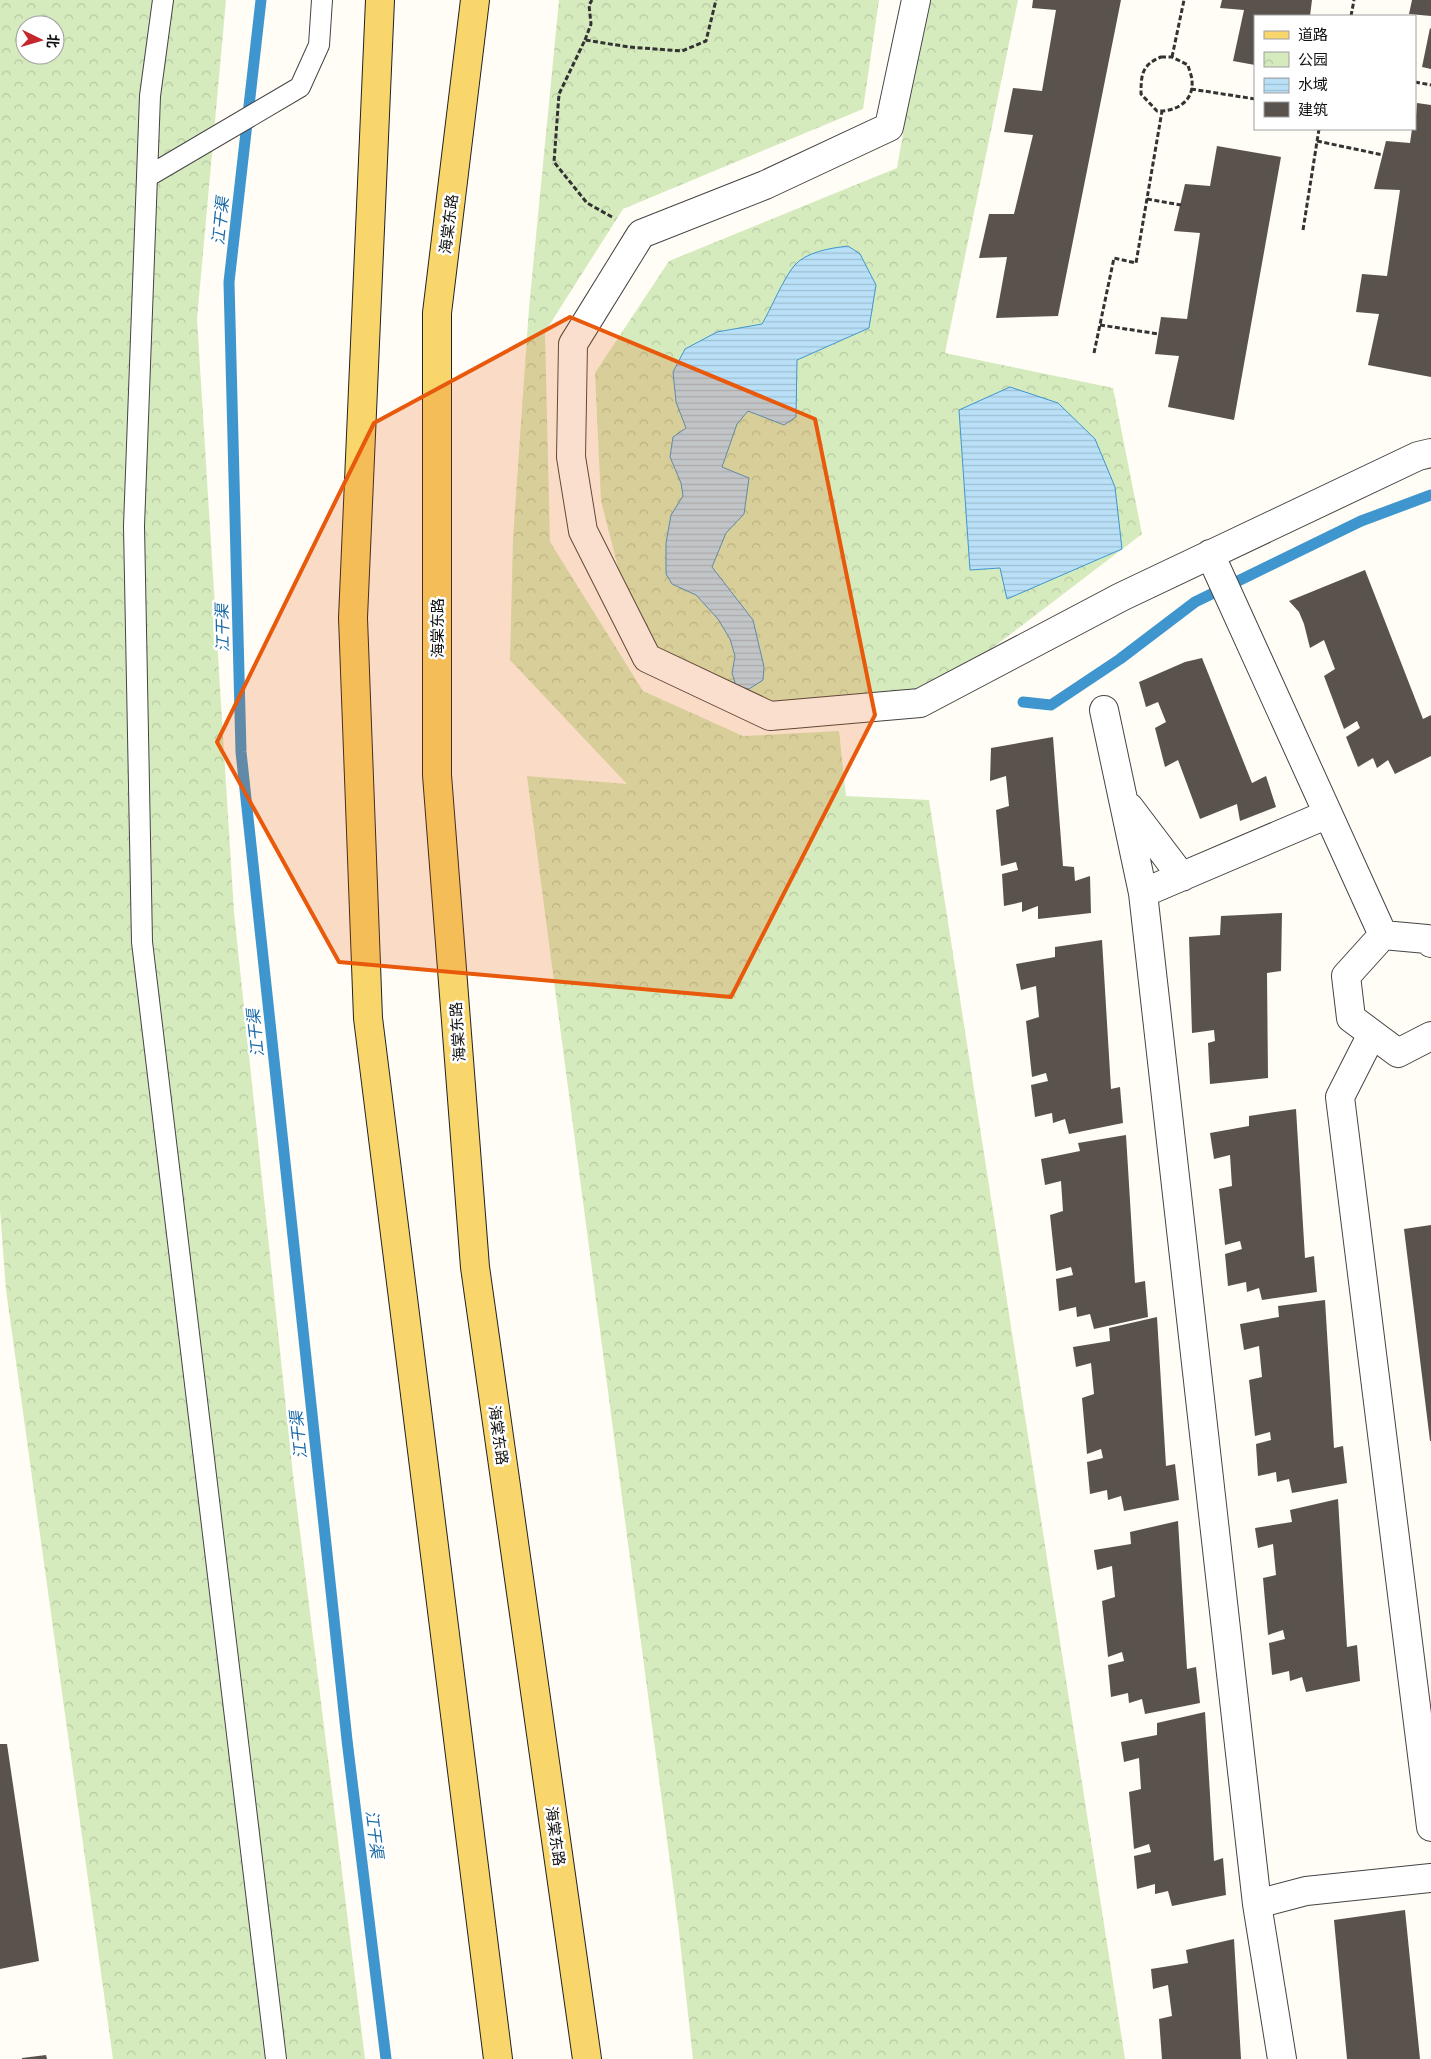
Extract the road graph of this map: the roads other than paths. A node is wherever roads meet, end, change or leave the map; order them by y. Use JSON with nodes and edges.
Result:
{"nodes":[{"id":1,"x":163,"y":0,"type":"edge"},
{"id":2,"x":322,"y":0,"type":"edge"},
{"id":3,"x":380,"y":0,"type":"edge"},
{"id":4,"x":475,"y":0,"type":"edge"},
{"id":5,"x":916,"y":0,"type":"edge"},
{"id":6,"x":147,"y":177,"type":"junction"},
{"id":7,"x":1431,"y":453,"type":"edge"},
{"id":8,"x":1210,"y":554,"type":"junction"},
{"id":9,"x":1104,"y":710,"type":"dead end"},
{"id":10,"x":1123,"y":800,"type":"junction"},
{"id":11,"x":1328,"y":814,"type":"junction"},
{"id":12,"x":1182,"y":877,"type":"junction"},
{"id":13,"x":1144,"y":893,"type":"junction"},
{"id":14,"x":1383,"y":935,"type":"junction"},
{"id":15,"x":1431,"y":943,"type":"edge"},
{"id":16,"x":1372,"y":1034,"type":"junction"},
{"id":17,"x":1431,"y":1036,"type":"edge"},
{"id":18,"x":1431,"y":1827,"type":"edge"},
{"id":19,"x":1431,"y":1878,"type":"edge"},
{"id":20,"x":1257,"y":1904,"type":"junction"},
{"id":21,"x":276,"y":2059,"type":"edge"},
{"id":22,"x":498,"y":2059,"type":"edge"},
{"id":23,"x":588,"y":2059,"type":"edge"},
{"id":24,"x":1282,"y":2059,"type":"edge"}],
"edges":[{"from":1,"to":6,"type":"lane"},
{"from":2,"to":6,"type":"lane"},
{"from":3,"to":22,"type":"main road"},
{"from":4,"to":23,"type":"main road","name":"海棠东路"},
{"from":5,"to":8,"type":"street"},
{"from":6,"to":21,"type":"lane"},
{"from":7,"to":8,"type":"street"},
{"from":8,"to":11,"type":"street"},
{"from":9,"to":10,"type":"street"},
{"from":10,"to":12,"type":"street"},
{"from":10,"to":13,"type":"street"},
{"from":11,"to":12,"type":"street"},
{"from":11,"to":14,"type":"street"},
{"from":12,"to":13,"type":"street"},
{"from":13,"to":20,"type":"street"},
{"from":14,"to":15,"type":"street"},
{"from":14,"to":16,"type":"street"},
{"from":16,"to":17,"type":"street"},
{"from":16,"to":18,"type":"street"},
{"from":19,"to":20,"type":"street"},
{"from":20,"to":24,"type":"street"}]}
